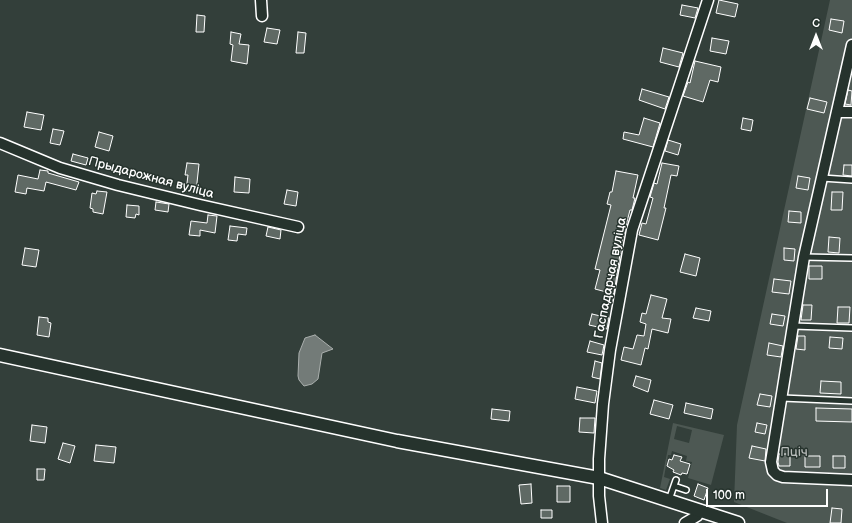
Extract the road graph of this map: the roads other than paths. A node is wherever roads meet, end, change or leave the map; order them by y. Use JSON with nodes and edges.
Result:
{"nodes":[{"id":1,"x":261,"y":0,"type":"edge"},
{"id":2,"x":708,"y":0,"type":"edge"},
{"id":3,"x":262,"y":16,"type":"dead end"},
{"id":4,"x":852,"y":45,"type":"edge"},
{"id":5,"x":837,"y":112,"type":"junction"},
{"id":6,"x":852,"y":112,"type":"edge"},
{"id":7,"x":0,"y":143,"type":"edge"},
{"id":8,"x":822,"y":178,"type":"junction"},
{"id":9,"x":852,"y":180,"type":"edge"},
{"id":10,"x":298,"y":227,"type":"dead end"},
{"id":11,"x":804,"y":257,"type":"junction"},
{"id":12,"x":852,"y":258,"type":"edge"},
{"id":13,"x":793,"y":326,"type":"junction"},
{"id":14,"x":852,"y":328,"type":"edge"},
{"id":15,"x":0,"y":355,"type":"edge"},
{"id":16,"x":782,"y":398,"type":"junction"},
{"id":17,"x":852,"y":401,"type":"edge"},
{"id":18,"x":600,"y":478,"type":"junction"},
{"id":19,"x":676,"y":480,"type":"dead end"},
{"id":20,"x":852,"y":480,"type":"edge"},
{"id":21,"x":674,"y":486,"type":"junction"},
{"id":22,"x":686,"y":490,"type":"dead end"},
{"id":23,"x":669,"y":500,"type":"junction"},
{"id":24,"x":700,"y":510,"type":"junction"},
{"id":25,"x":602,"y":523,"type":"edge"},
{"id":26,"x":685,"y":523,"type":"edge"},
{"id":27,"x":738,"y":523,"type":"edge"}],
"edges":[{"from":1,"to":3,"type":"street"},
{"from":2,"to":18,"type":"street","name":"Гаспадарчая вуліца"},
{"from":4,"to":5,"type":"street"},
{"from":5,"to":6,"type":"street"},
{"from":5,"to":8,"type":"street"},
{"from":7,"to":10,"type":"street","name":"Прыдарожная вуліца"},
{"from":8,"to":9,"type":"lane"},
{"from":8,"to":11,"type":"street"},
{"from":11,"to":12,"type":"lane"},
{"from":11,"to":13,"type":"street"},
{"from":13,"to":14,"type":"lane"},
{"from":13,"to":16,"type":"street"},
{"from":15,"to":18,"type":"street"},
{"from":16,"to":17,"type":"lane"},
{"from":16,"to":20,"type":"street"},
{"from":18,"to":23,"type":"street"},
{"from":18,"to":25,"type":"street","name":"Гаспадарчая вуліца"},
{"from":19,"to":21,"type":"lane"},
{"from":21,"to":22,"type":"lane"},
{"from":21,"to":23,"type":"lane"},
{"from":23,"to":24,"type":"street"},
{"from":24,"to":26,"type":"street"},
{"from":24,"to":27,"type":"street"}]}
